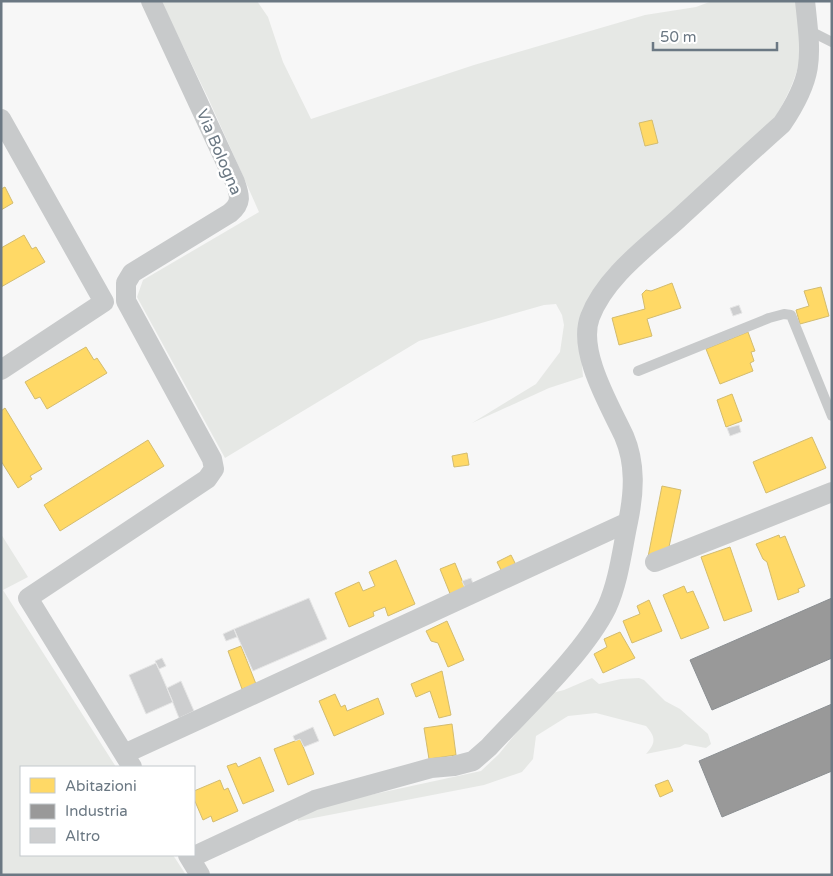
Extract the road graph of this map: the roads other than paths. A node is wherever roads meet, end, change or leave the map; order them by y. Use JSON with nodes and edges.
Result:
{"nodes":[{"id":1,"x":151,"y":1,"type":"edge"},
{"id":2,"x":805,"y":1,"type":"edge"},
{"id":3,"x":808,"y":30,"type":"junction"},
{"id":4,"x":832,"y":42,"type":"edge"},
{"id":5,"x":1,"y":120,"type":"edge"},
{"id":6,"x":1,"y":370,"type":"edge"},
{"id":7,"x":638,"y":371,"type":"dead end"},
{"id":8,"x":829,"y":400,"type":"edge"},
{"id":9,"x":832,"y":416,"type":"edge"},
{"id":10,"x":832,"y":492,"type":"edge"},
{"id":11,"x":628,"y":522,"type":"junction"},
{"id":12,"x":655,"y":562,"type":"dead end"},
{"id":13,"x":128,"y":761,"type":"edge"},
{"id":14,"x":193,"y":863,"type":"edge"}],
"edges":[{"from":1,"to":13,"type":"street","name":"Via Bologna"},
{"from":2,"to":3,"type":"street"},
{"from":3,"to":4,"type":"lane"},
{"from":3,"to":11,"type":"street"},
{"from":5,"to":6,"type":"street"},
{"from":7,"to":8,"type":"lane"},
{"from":8,"to":9,"type":"lane"},
{"from":10,"to":12,"type":"street"},
{"from":11,"to":13,"type":"street"},
{"from":11,"to":14,"type":"street"}]}
